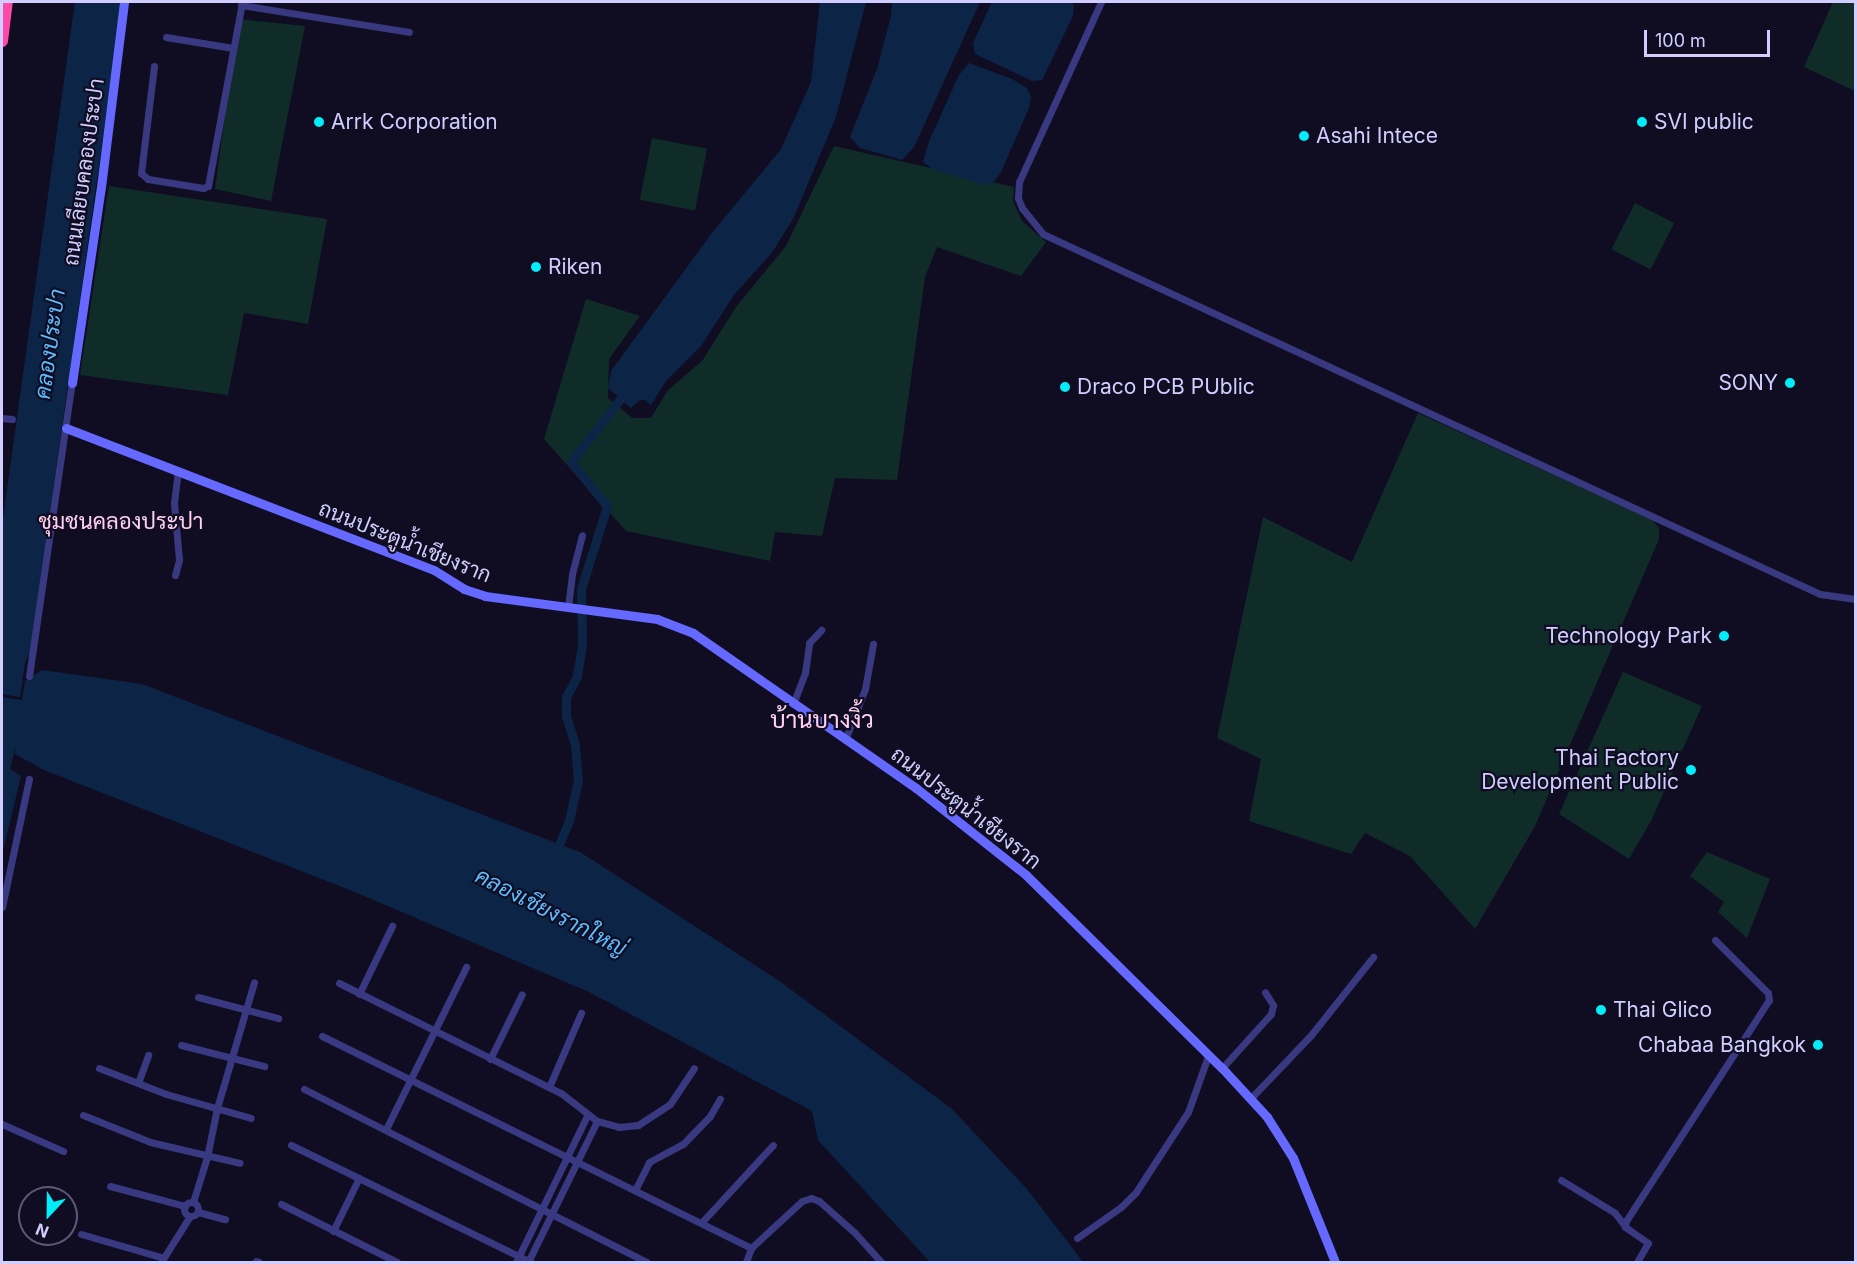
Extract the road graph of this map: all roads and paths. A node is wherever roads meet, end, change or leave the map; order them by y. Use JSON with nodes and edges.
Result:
{"nodes":[{"id":1,"x":7,"y":2,"type":"edge"},
{"id":2,"x":124,"y":2,"type":"edge"},
{"id":3,"x":1101,"y":2,"type":"edge"},
{"id":4,"x":242,"y":3,"type":"edge"},
{"id":5,"x":409,"y":32,"type":"dead end"},
{"id":6,"x":166,"y":37,"type":"dead end"},
{"id":7,"x":2,"y":41,"type":"edge"},
{"id":8,"x":233,"y":48,"type":"junction"},
{"id":9,"x":154,"y":66,"type":"dead end"},
{"id":10,"x":72,"y":383,"type":"joint"},
{"id":11,"x":2,"y":418,"type":"edge"},
{"id":12,"x":12,"y":419,"type":"dead end"},
{"id":13,"x":66,"y":428,"type":"junction"},
{"id":14,"x":178,"y":471,"type":"junction"},
{"id":15,"x":582,"y":535,"type":"dead end"},
{"id":16,"x":175,"y":575,"type":"dead end"},
{"id":17,"x":1856,"y":599,"type":"edge"},
{"id":18,"x":570,"y":607,"type":"junction"},
{"id":19,"x":821,"y":630,"type":"dead end"},
{"id":20,"x":873,"y":644,"type":"dead end"},
{"id":21,"x":29,"y":676,"type":"dead end"},
{"id":22,"x":793,"y":704,"type":"junction"},
{"id":23,"x":845,"y":740,"type":"junction"},
{"id":24,"x":29,"y":779,"type":"dead end"},
{"id":25,"x":2,"y":908,"type":"edge"},
{"id":26,"x":392,"y":926,"type":"dead end"},
{"id":27,"x":1715,"y":940,"type":"dead end"},
{"id":28,"x":1373,"y":957,"type":"dead end"},
{"id":29,"x":466,"y":966,"type":"dead end"},
{"id":30,"x":255,"y":982,"type":"dead end"},
{"id":31,"x":339,"y":983,"type":"dead end"},
{"id":32,"x":1265,"y":992,"type":"dead end"},
{"id":33,"x":359,"y":994,"type":"junction"},
{"id":34,"x":522,"y":994,"type":"dead end"},
{"id":35,"x":198,"y":997,"type":"dead end"},
{"id":36,"x":245,"y":1011,"type":"junction"},
{"id":37,"x":581,"y":1013,"type":"dead end"},
{"id":38,"x":278,"y":1018,"type":"dead end"},
{"id":39,"x":434,"y":1032,"type":"junction"},
{"id":40,"x":322,"y":1036,"type":"dead end"},
{"id":41,"x":181,"y":1045,"type":"dead end"},
{"id":42,"x":148,"y":1055,"type":"dead end"},
{"id":43,"x":1208,"y":1056,"type":"junction"},
{"id":44,"x":232,"y":1058,"type":"junction"},
{"id":45,"x":490,"y":1059,"type":"junction"},
{"id":46,"x":264,"y":1066,"type":"dead end"},
{"id":47,"x":99,"y":1068,"type":"dead end"},
{"id":48,"x":694,"y":1068,"type":"dead end"},
{"id":49,"x":1222,"y":1068,"type":"junction"},
{"id":50,"x":411,"y":1080,"type":"junction"},
{"id":51,"x":138,"y":1083,"type":"junction"},
{"id":52,"x":549,"y":1087,"type":"junction"},
{"id":53,"x":304,"y":1089,"type":"dead end"},
{"id":54,"x":1251,"y":1098,"type":"junction"},
{"id":55,"x":720,"y":1099,"type":"dead end"},
{"id":56,"x":217,"y":1108,"type":"junction"},
{"id":57,"x":83,"y":1115,"type":"dead end"},
{"id":58,"x":587,"y":1116,"type":"junction"},
{"id":59,"x":251,"y":1118,"type":"dead end"},
{"id":60,"x":597,"y":1121,"type":"junction"},
{"id":61,"x":2,"y":1124,"type":"edge"},
{"id":62,"x":386,"y":1129,"type":"junction"},
{"id":63,"x":291,"y":1145,"type":"dead end"},
{"id":64,"x":773,"y":1145,"type":"dead end"},
{"id":65,"x":63,"y":1151,"type":"dead end"},
{"id":66,"x":207,"y":1157,"type":"junction"},
{"id":67,"x":567,"y":1157,"type":"junction"},
{"id":68,"x":577,"y":1162,"type":"junction"},
{"id":69,"x":240,"y":1163,"type":"dead end"},
{"id":70,"x":359,"y":1178,"type":"junction"},
{"id":71,"x":1561,"y":1180,"type":"dead end"},
{"id":72,"x":110,"y":1186,"type":"dead end"},
{"id":73,"x":636,"y":1190,"type":"junction"},
{"id":74,"x":193,"y":1202,"type":"junction"},
{"id":75,"x":281,"y":1204,"type":"dead end"},
{"id":76,"x":185,"y":1206,"type":"junction"},
{"id":77,"x":542,"y":1208,"type":"junction"},
{"id":78,"x":198,"y":1212,"type":"junction"},
{"id":79,"x":553,"y":1213,"type":"junction"},
{"id":80,"x":190,"y":1215,"type":"junction"},
{"id":81,"x":225,"y":1219,"type":"dead end"},
{"id":82,"x":704,"y":1224,"type":"junction"},
{"id":83,"x":1624,"y":1225,"type":"junction"},
{"id":84,"x":333,"y":1231,"type":"junction"},
{"id":85,"x":81,"y":1233,"type":"dead end"},
{"id":86,"x":1077,"y":1238,"type":"dead end"},
{"id":87,"x":751,"y":1248,"type":"junction"},
{"id":88,"x":517,"y":1259,"type":"edge"},
{"id":89,"x":162,"y":1260,"type":"edge"},
{"id":90,"x":529,"y":1262,"type":"edge"},
{"id":91,"x":879,"y":1262,"type":"edge"},
{"id":92,"x":397,"y":1263,"type":"edge"},
{"id":93,"x":647,"y":1263,"type":"edge"},
{"id":94,"x":746,"y":1263,"type":"edge"},
{"id":95,"x":1335,"y":1263,"type":"edge"},
{"id":96,"x":1637,"y":1263,"type":"edge"}],
"edges":[{"from":1,"to":7,"type":"highway"},
{"from":2,"to":10,"type":"street","name":"ถนนเลียบคลองประปา"},
{"from":3,"to":17,"type":"street"},
{"from":4,"to":5,"type":"street"},
{"from":4,"to":8,"type":"street"},
{"from":6,"to":8,"type":"street"},
{"from":8,"to":9,"type":"street"},
{"from":10,"to":13,"type":"street"},
{"from":11,"to":12,"type":"street"},
{"from":13,"to":14,"type":"street","name":"ถนนประตูน้ำเชียงราก"},
{"from":13,"to":21,"type":"street"},
{"from":14,"to":16,"type":"street"},
{"from":14,"to":18,"type":"street","name":"ถนนประตูน้ำเชียงราก"},
{"from":15,"to":18,"type":"street"},
{"from":18,"to":22,"type":"street","name":"ถนนประตูน้ำเชียงราก"},
{"from":19,"to":22,"type":"street"},
{"from":20,"to":23,"type":"street"},
{"from":22,"to":23,"type":"street","name":"ถนนประตูน้ำเชียงราก"},
{"from":23,"to":43,"type":"street","name":"ถนนประตูน้ำเชียงราก"},
{"from":24,"to":25,"type":"street"},
{"from":26,"to":33,"type":"street"},
{"from":27,"to":83,"type":"street"},
{"from":28,"to":54,"type":"street"},
{"from":29,"to":39,"type":"street"},
{"from":30,"to":36,"type":"street"},
{"from":31,"to":33,"type":"street"},
{"from":32,"to":49,"type":"street"},
{"from":33,"to":39,"type":"street"},
{"from":34,"to":45,"type":"street"},
{"from":35,"to":36,"type":"street"},
{"from":36,"to":38,"type":"street"},
{"from":36,"to":44,"type":"street"},
{"from":37,"to":52,"type":"street"},
{"from":39,"to":45,"type":"street"},
{"from":39,"to":50,"type":"street"},
{"from":40,"to":50,"type":"street"},
{"from":41,"to":44,"type":"street"},
{"from":42,"to":51,"type":"street"},
{"from":43,"to":49,"type":"street","name":"ถนนประตูน้ำเชียงราก"},
{"from":43,"to":86,"type":"street"},
{"from":44,"to":46,"type":"street"},
{"from":44,"to":56,"type":"street"},
{"from":45,"to":52,"type":"street"},
{"from":47,"to":51,"type":"street"},
{"from":48,"to":60,"type":"street"},
{"from":49,"to":54,"type":"street","name":"ถนนประตูน้ำเชียงราก"},
{"from":50,"to":62,"type":"street"},
{"from":50,"to":67,"type":"street"},
{"from":51,"to":56,"type":"street"},
{"from":52,"to":58,"type":"street"},
{"from":53,"to":62,"type":"street"},
{"from":54,"to":95,"type":"street","name":"ถนนประตูน้ำเชียงราก"},
{"from":55,"to":73,"type":"street"},
{"from":56,"to":59,"type":"street"},
{"from":56,"to":66,"type":"street"},
{"from":57,"to":66,"type":"street"},
{"from":58,"to":60,"type":"street"},
{"from":58,"to":67,"type":"street"},
{"from":60,"to":68,"type":"street"},
{"from":61,"to":65,"type":"street"},
{"from":62,"to":77,"type":"street"},
{"from":63,"to":70,"type":"street"},
{"from":64,"to":82,"type":"street"},
{"from":66,"to":69,"type":"street"},
{"from":66,"to":74,"type":"street"},
{"from":67,"to":68,"type":"street"},
{"from":67,"to":77,"type":"street"},
{"from":68,"to":73,"type":"street"},
{"from":68,"to":79,"type":"street"},
{"from":70,"to":84,"type":"street"},
{"from":70,"to":88,"type":"street"},
{"from":71,"to":83,"type":"street"},
{"from":72,"to":76,"type":"street"},
{"from":73,"to":82,"type":"street"},
{"from":74,"to":76,"type":"street"},
{"from":74,"to":78,"type":"street"},
{"from":75,"to":84,"type":"street"},
{"from":76,"to":80,"type":"street"},
{"from":77,"to":79,"type":"street"},
{"from":77,"to":88,"type":"street"},
{"from":78,"to":80,"type":"street"},
{"from":78,"to":81,"type":"street"},
{"from":79,"to":90,"type":"street"},
{"from":79,"to":93,"type":"street"},
{"from":80,"to":89,"type":"street"},
{"from":82,"to":87,"type":"street"},
{"from":83,"to":96,"type":"street"},
{"from":84,"to":92,"type":"street"},
{"from":85,"to":89,"type":"street"},
{"from":87,"to":91,"type":"street"},
{"from":87,"to":94,"type":"street"},
{"from":88,"to":90,"type":"street"}]}
